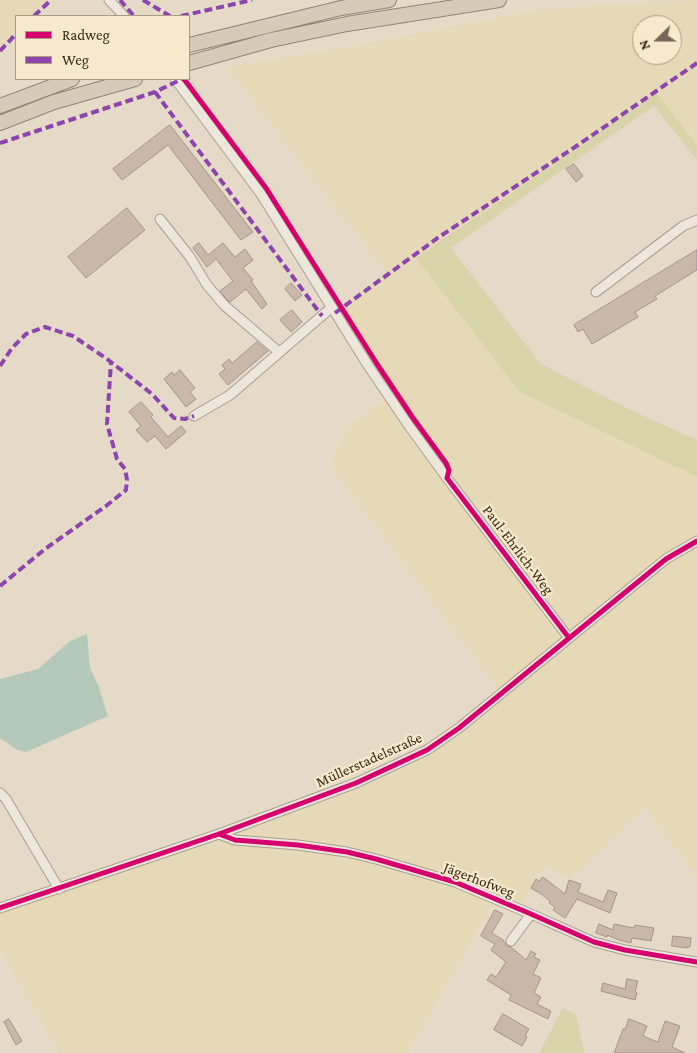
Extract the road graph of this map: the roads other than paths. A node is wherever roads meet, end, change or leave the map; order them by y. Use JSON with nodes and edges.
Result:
{"nodes":[{"id":1,"x":109,"y":0,"type":"edge"},
{"id":2,"x":389,"y":0,"type":"edge"},
{"id":3,"x":499,"y":0,"type":"edge"},
{"id":4,"x":123,"y":15,"type":"edge"},
{"id":5,"x":190,"y":45,"type":"edge"},
{"id":6,"x":190,"y":63,"type":"edge"},
{"id":7,"x":69,"y":80,"type":"edge"},
{"id":8,"x":131,"y":80,"type":"edge"},
{"id":9,"x":176,"y":80,"type":"edge"},
{"id":10,"x":0,"y":106,"type":"edge"},
{"id":11,"x":0,"y":123,"type":"edge"},
{"id":12,"x":160,"y":219,"type":"dead end"},
{"id":13,"x":697,"y":220,"type":"edge"},
{"id":14,"x":596,"y":292,"type":"dead end"},
{"id":15,"x":332,"y":307,"type":"junction"},
{"id":16,"x":279,"y":352,"type":"junction"},
{"id":17,"x":194,"y":416,"type":"dead end"},
{"id":18,"x":696,"y":539,"type":"edge"},
{"id":19,"x":569,"y":638,"type":"junction"},
{"id":20,"x":0,"y":793,"type":"edge"},
{"id":21,"x":219,"y":834,"type":"junction"},
{"id":22,"x":59,"y":889,"type":"junction"},
{"id":23,"x":0,"y":908,"type":"edge"},
{"id":24,"x":531,"y":914,"type":"junction"},
{"id":25,"x":511,"y":941,"type":"dead end"},
{"id":26,"x":697,"y":962,"type":"edge"}],
"edges":[{"from":1,"to":4,"type":"street"},
{"from":2,"to":5,"type":"highway"},
{"from":3,"to":6,"type":"highway"},
{"from":7,"to":10,"type":"highway"},
{"from":8,"to":11,"type":"highway"},
{"from":9,"to":15,"type":"street","name":"Paul-Ehrlich-Weg"},
{"from":12,"to":16,"type":"street"},
{"from":13,"to":14,"type":"street"},
{"from":15,"to":16,"type":"street"},
{"from":15,"to":19,"type":"street","name":"Paul-Ehrlich-Weg"},
{"from":16,"to":17,"type":"street"},
{"from":18,"to":19,"type":"street","name":"Müllerstadelstraße"},
{"from":19,"to":21,"type":"street","name":"Müllerstadelstraße"},
{"from":20,"to":22,"type":"street"},
{"from":21,"to":22,"type":"street","name":"Müllerstadelstraße"},
{"from":21,"to":24,"type":"street","name":"Jägerhofweg"},
{"from":22,"to":23,"type":"street","name":"Müllerstadelstraße"},
{"from":24,"to":25,"type":"street"},
{"from":24,"to":26,"type":"street","name":"Jägerhofweg"}]}
